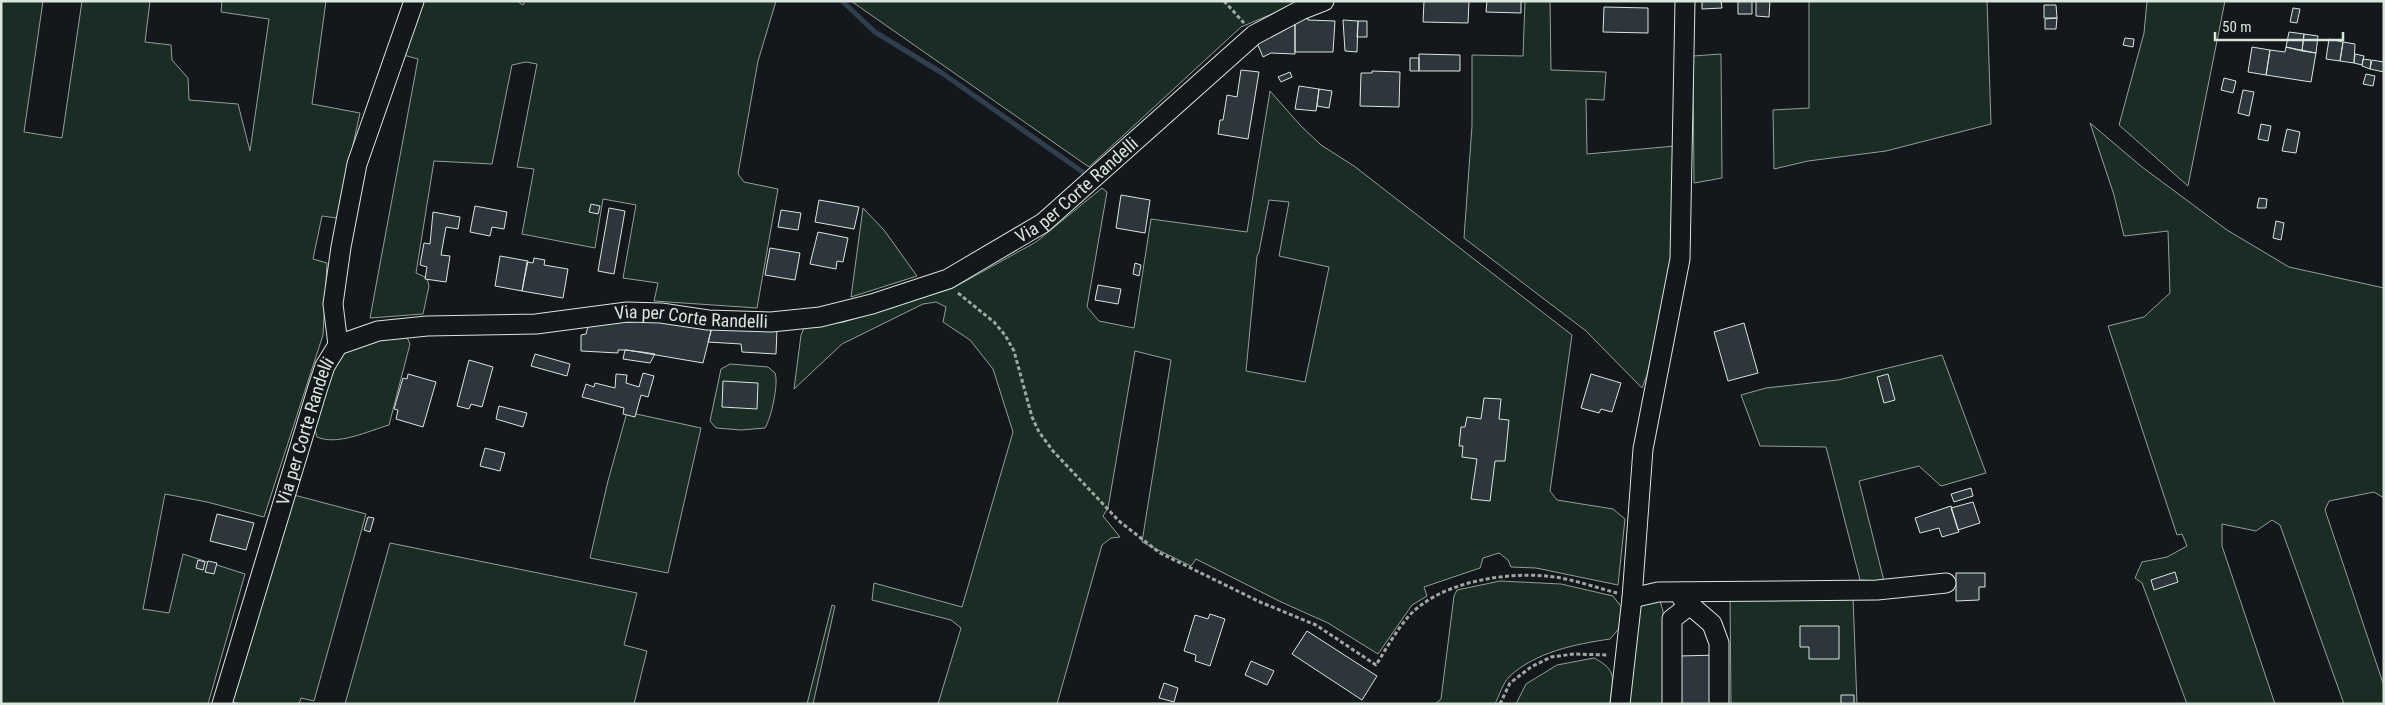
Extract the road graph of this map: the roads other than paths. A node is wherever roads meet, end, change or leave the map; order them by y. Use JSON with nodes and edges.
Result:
{"nodes":[{"id":1,"x":414,"y":1,"type":"edge"},
{"id":2,"x":1324,"y":1,"type":"edge"},
{"id":3,"x":1685,"y":1,"type":"edge"},
{"id":4,"x":338,"y":345,"type":"junction"},
{"id":5,"x":1946,"y":583,"type":"dead end"},
{"id":6,"x":1632,"y":598,"type":"junction"},
{"id":7,"x":1686,"y":598,"type":"junction"},
{"id":8,"x":222,"y":704,"type":"edge"},
{"id":9,"x":1620,"y":704,"type":"edge"},
{"id":10,"x":1672,"y":704,"type":"edge"},
{"id":11,"x":1719,"y":704,"type":"edge"}],
"edges":[{"from":1,"to":4,"type":"street"},
{"from":2,"to":4,"type":"street","name":"Via per Corte Randelli"},
{"from":3,"to":6,"type":"street"},
{"from":4,"to":8,"type":"street","name":"Via per Corte Randelli"},
{"from":5,"to":7,"type":"street"},
{"from":6,"to":7,"type":"street"},
{"from":6,"to":9,"type":"street"},
{"from":7,"to":10,"type":"street"},
{"from":7,"to":11,"type":"street"}]}
